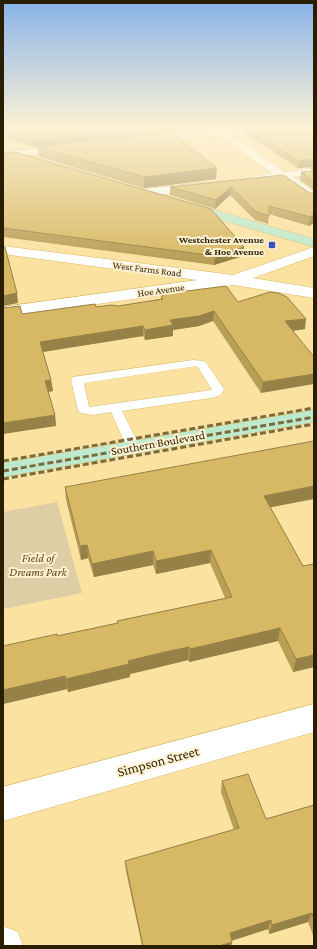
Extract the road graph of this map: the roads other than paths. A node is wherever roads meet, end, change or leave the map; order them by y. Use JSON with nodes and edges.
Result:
{"nodes":[{"id":1,"x":278,"y":171,"type":"edge"},
{"id":2,"x":312,"y":171,"type":"edge"},
{"id":3,"x":283,"y":175,"type":"junction"},
{"id":4,"x":239,"y":181,"type":"edge"},
{"id":5,"x":209,"y":185,"type":"edge"},
{"id":6,"x":133,"y":190,"type":"edge"},
{"id":7,"x":145,"y":193,"type":"junction"},
{"id":8,"x":314,"y":197,"type":"edge"},
{"id":9,"x":314,"y":243,"type":"edge"},
{"id":10,"x":3,"y":250,"type":"edge"},
{"id":11,"x":314,"y":250,"type":"edge"},
{"id":12,"x":234,"y":280,"type":"junction"},
{"id":13,"x":314,"y":293,"type":"edge"},
{"id":14,"x":3,"y":312,"type":"edge"},
{"id":15,"x":115,"y":408,"type":"junction"},
{"id":16,"x":314,"y":416,"type":"edge"},
{"id":17,"x":132,"y":448,"type":"junction"},
{"id":18,"x":3,"y":470,"type":"edge"},
{"id":19,"x":314,"y":718,"type":"edge"},
{"id":20,"x":3,"y":804,"type":"edge"}],
"edges":[{"from":1,"to":3,"type":"street"},
{"from":2,"to":3,"type":"street"},
{"from":3,"to":4,"type":"street"},
{"from":3,"to":8,"type":"street"},
{"from":5,"to":7,"type":"street"},
{"from":6,"to":7,"type":"main road"},
{"from":7,"to":9,"type":"main road"},
{"from":10,"to":12,"type":"street","name":"West Farms Road"},
{"from":11,"to":12,"type":"street","name":"Hoe Avenue"},
{"from":12,"to":13,"type":"street","name":"West Farms Road"},
{"from":12,"to":14,"type":"street","name":"Hoe Avenue"},
{"from":15,"to":15,"type":"lane"},
{"from":15,"to":17,"type":"lane"},
{"from":16,"to":17,"type":"main road","name":"Southern Boulevard"},
{"from":17,"to":18,"type":"main road","name":"Southern Boulevard"},
{"from":19,"to":20,"type":"street","name":"Simpson Street"}]}
